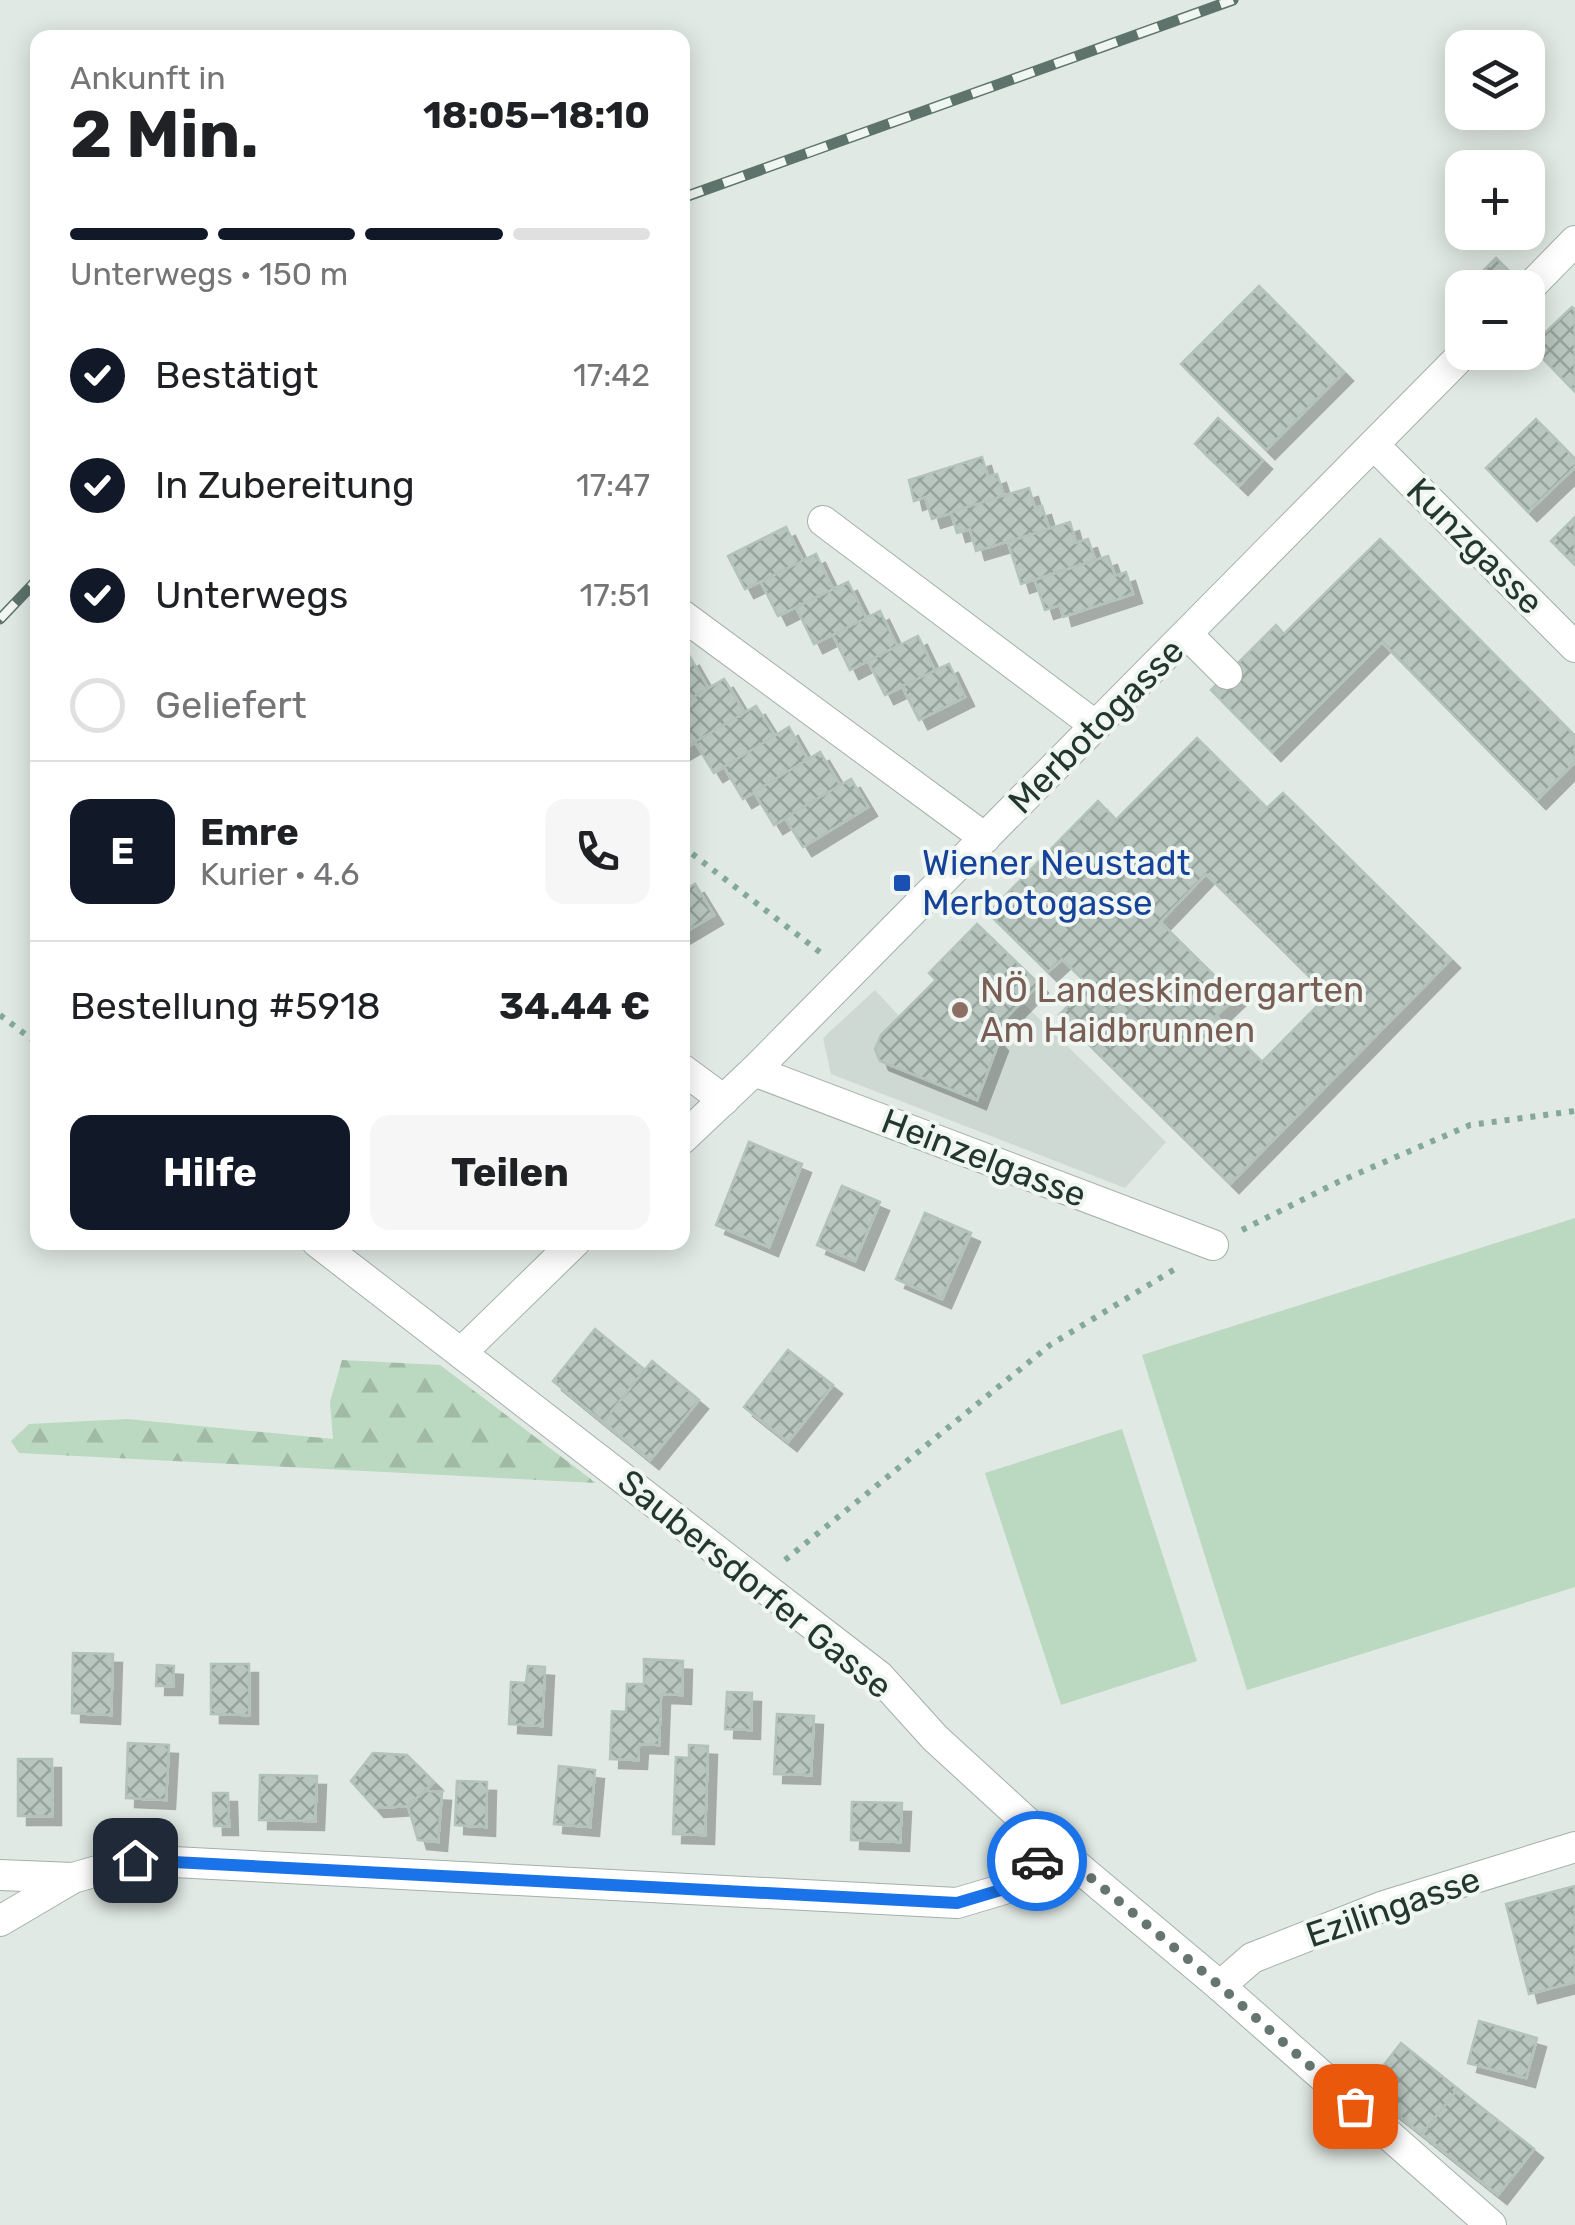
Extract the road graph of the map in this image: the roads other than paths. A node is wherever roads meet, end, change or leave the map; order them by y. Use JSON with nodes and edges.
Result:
{"nodes":[{"id":1,"x":1575,"y":241,"type":"edge"},
{"id":2,"x":1545,"y":272,"type":"edge"},
{"id":3,"x":1447,"y":370,"type":"edge"},
{"id":4,"x":1374,"y":444,"type":"junction"},
{"id":5,"x":823,"y":521,"type":"dead end"},
{"id":6,"x":690,"y":621,"type":"edge"},
{"id":7,"x":1187,"y":634,"type":"junction"},
{"id":8,"x":1575,"y":647,"type":"edge"},
{"id":9,"x":1227,"y":674,"type":"dead end"},
{"id":10,"x":1096,"y":726,"type":"junction"},
{"id":11,"x":985,"y":838,"type":"junction"},
{"id":12,"x":754,"y":1071,"type":"junction"},
{"id":13,"x":690,"y":1075,"type":"edge"},
{"id":14,"x":724,"y":1100,"type":"junction"},
{"id":15,"x":690,"y":1132,"type":"edge"},
{"id":16,"x":1213,"y":1245,"type":"road end"},
{"id":17,"x":328,"y":1250,"type":"edge"},
{"id":18,"x":566,"y":1250,"type":"edge"},
{"id":19,"x":462,"y":1352,"type":"junction"},
{"id":20,"x":1053,"y":1846,"type":"junction"},
{"id":21,"x":1575,"y":1847,"type":"edge"},
{"id":22,"x":0,"y":1875,"type":"edge"},
{"id":23,"x":73,"y":1878,"type":"junction"},
{"id":24,"x":0,"y":1921,"type":"edge"},
{"id":25,"x":1220,"y":1986,"type":"junction"},
{"id":26,"x":1491,"y":2225,"type":"edge"}],
"edges":[{"from":1,"to":2,"type":"street"},
{"from":3,"to":4,"type":"street","name":"Merbotogasse"},
{"from":4,"to":7,"type":"street","name":"Merbotogasse"},
{"from":4,"to":8,"type":"street","name":"Kunzgasse"},
{"from":5,"to":10,"type":"street"},
{"from":6,"to":11,"type":"street"},
{"from":7,"to":9,"type":"street"},
{"from":7,"to":10,"type":"street","name":"Merbotogasse"},
{"from":10,"to":11,"type":"street","name":"Merbotogasse"},
{"from":11,"to":12,"type":"street","name":"Merbotogasse"},
{"from":12,"to":14,"type":"street","name":"Merbotogasse"},
{"from":12,"to":16,"type":"street","name":"Heinzelgasse"},
{"from":13,"to":14,"type":"street"},
{"from":14,"to":15,"type":"street","name":"Merbotogasse"},
{"from":17,"to":19,"type":"street","name":"Saubersdorfer Gasse"},
{"from":18,"to":19,"type":"street"},
{"from":19,"to":20,"type":"street","name":"Saubersdorfer Gasse"},
{"from":20,"to":23,"type":"street"},
{"from":20,"to":25,"type":"street","name":"Saubersdorfer Gasse"},
{"from":21,"to":25,"type":"street","name":"Ezilingasse"},
{"from":22,"to":23,"type":"street"},
{"from":23,"to":24,"type":"street"},
{"from":25,"to":26,"type":"street","name":"Saubersdorfer Gasse"}]}
